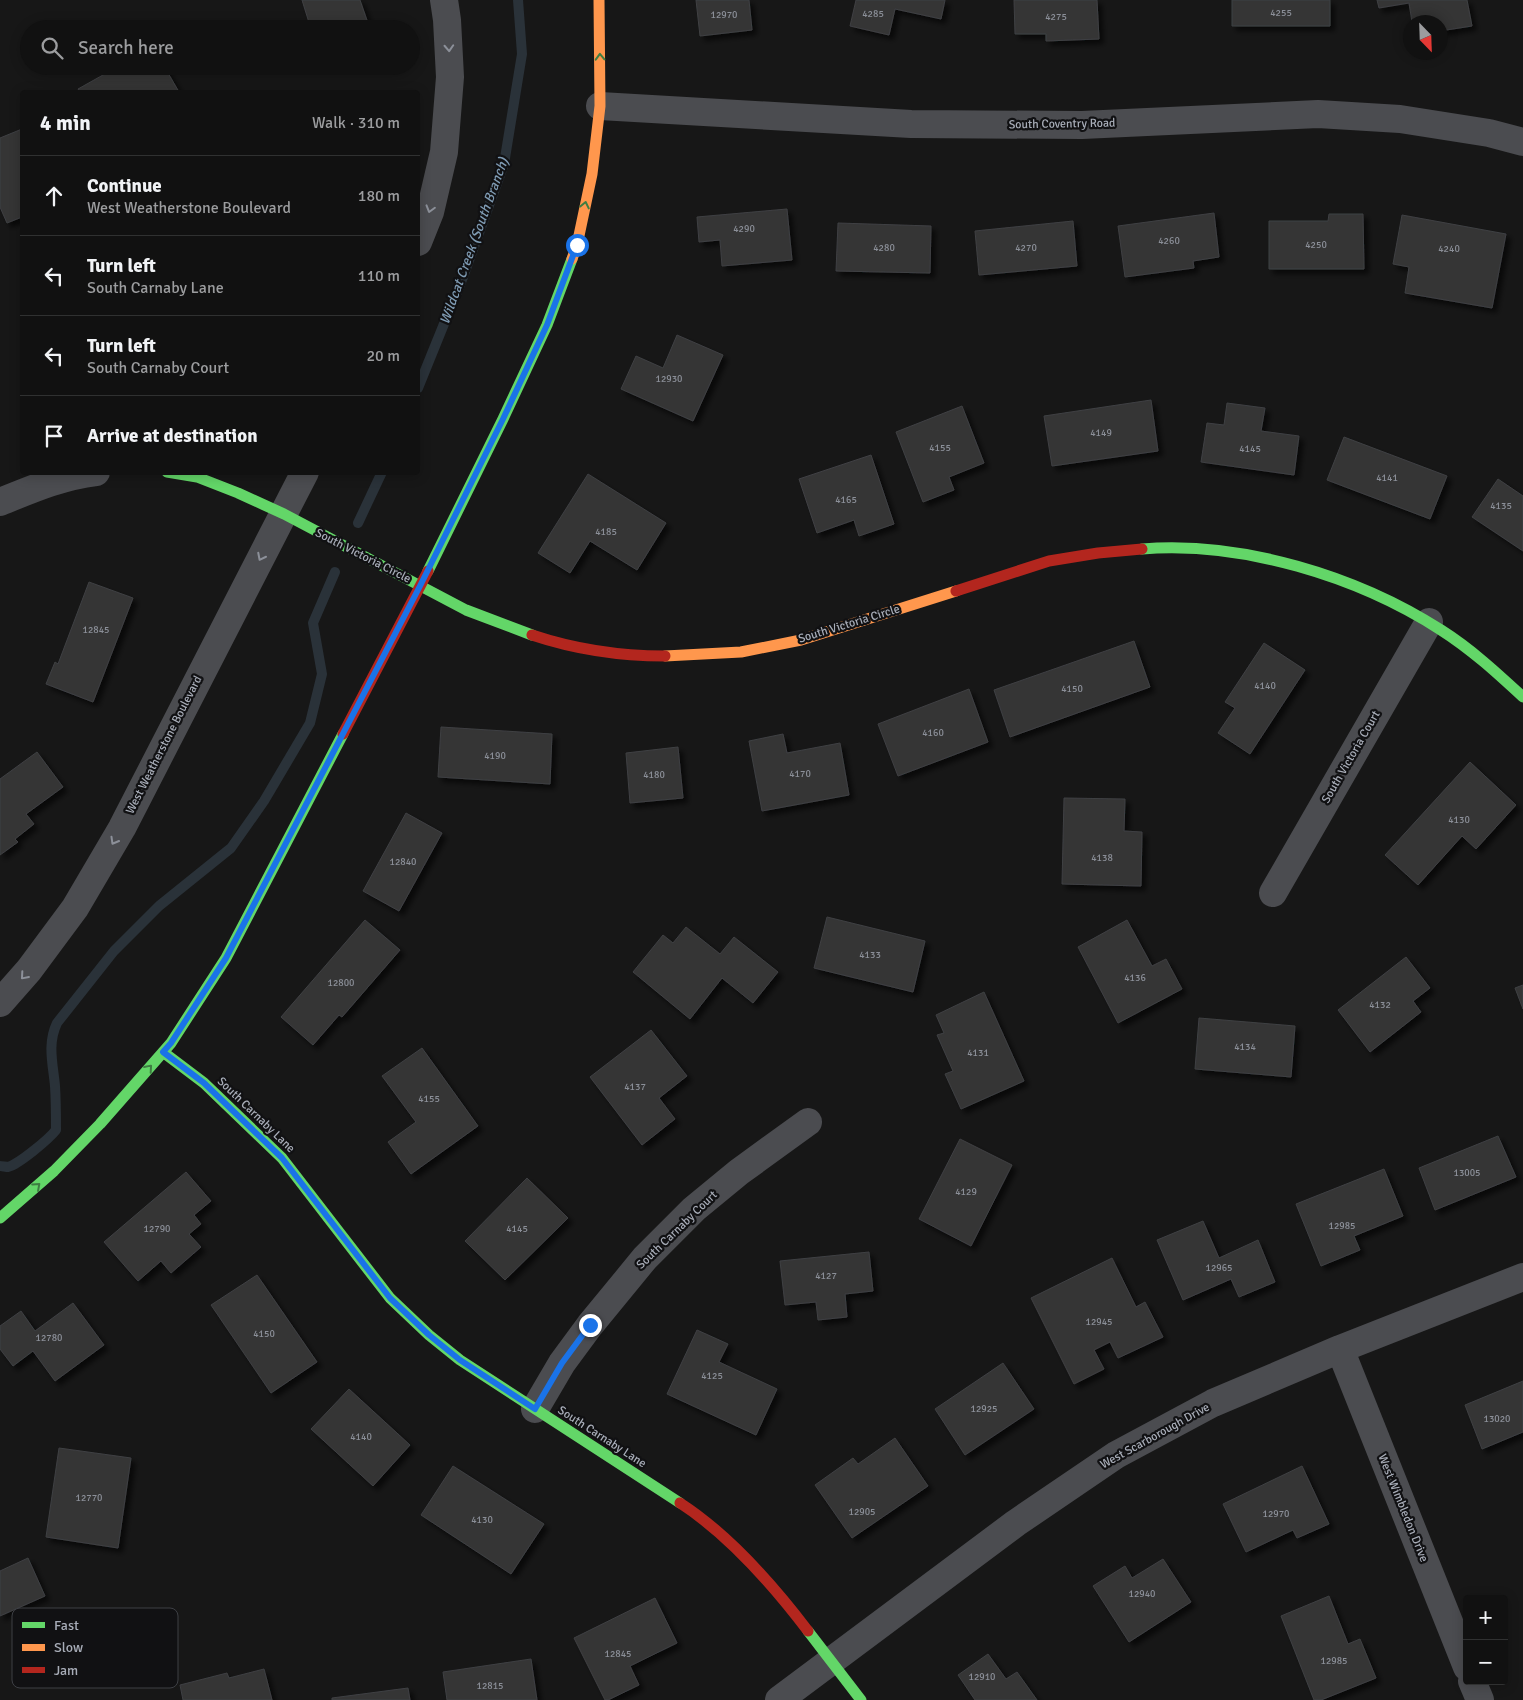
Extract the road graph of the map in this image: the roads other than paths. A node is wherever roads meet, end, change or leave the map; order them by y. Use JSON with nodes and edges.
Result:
{"nodes":[{"id":1,"x":444,"y":0,"type":"edge"},
{"id":2,"x":599,"y":0,"type":"edge"},
{"id":3,"x":600,"y":106,"type":"junction"},
{"id":4,"x":1523,"y":142,"type":"edge"},
{"id":5,"x":420,"y":237,"type":"edge"},
{"id":6,"x":76,"y":475,"type":"edge"},
{"id":7,"x":185,"y":475,"type":"edge"},
{"id":8,"x":304,"y":475,"type":"edge"},
{"id":9,"x":0,"y":502,"type":"edge"},
{"id":10,"x":284,"y":514,"type":"junction"},
{"id":11,"x":420,"y":586,"type":"junction"},
{"id":12,"x":1429,"y":622,"type":"junction"},
{"id":13,"x":1523,"y":697,"type":"edge"},
{"id":14,"x":1273,"y":893,"type":"dead end"},
{"id":15,"x":0,"y":1003,"type":"edge"},
{"id":16,"x":163,"y":1052,"type":"junction"},
{"id":17,"x":808,"y":1122,"type":"dead end"},
{"id":18,"x":0,"y":1218,"type":"edge"},
{"id":19,"x":1523,"y":1277,"type":"edge"},
{"id":20,"x":1340,"y":1349,"type":"junction"},
{"id":21,"x":535,"y":1409,"type":"junction"},
{"id":22,"x":1463,"y":1657,"type":"edge"},
{"id":23,"x":832,"y":1661,"type":"junction"},
{"id":24,"x":1474,"y":1685,"type":"edge"},
{"id":25,"x":779,"y":1700,"type":"edge"},
{"id":26,"x":861,"y":1700,"type":"edge"},
{"id":27,"x":1480,"y":1700,"type":"edge"}],
"edges":[{"from":1,"to":5,"type":"street","one_way":true},
{"from":3,"to":2,"type":"street","one_way":true},
{"from":3,"to":4,"type":"street","name":"South Coventry Road"},
{"from":11,"to":3,"type":"street","one_way":true},
{"from":6,"to":9,"type":"street"},
{"from":7,"to":10,"type":"street","name":"South Victoria Circle"},
{"from":8,"to":10,"type":"street","name":"West Weatherstone Boulevard"},
{"from":10,"to":11,"type":"street","name":"South Victoria Circle"},
{"from":10,"to":15,"type":"street","name":"West Weatherstone Boulevard","one_way":true},
{"from":11,"to":12,"type":"street","name":"South Victoria Circle"},
{"from":11,"to":16,"type":"street"},
{"from":12,"to":13,"type":"street","name":"South Victoria Circle"},
{"from":12,"to":14,"type":"street","name":"South Victoria Court"},
{"from":18,"to":16,"type":"street","one_way":true},
{"from":16,"to":21,"type":"street","name":"South Carnaby Lane"},
{"from":17,"to":21,"type":"street","name":"South Carnaby Court"},
{"from":19,"to":20,"type":"street","name":"West Scarborough Drive"},
{"from":20,"to":22,"type":"street","name":"West Wimbledon Drive"},
{"from":20,"to":23,"type":"street","name":"West Scarborough Drive"},
{"from":21,"to":23,"type":"street","name":"South Carnaby Lane"},
{"from":23,"to":25,"type":"street","name":"West Scarborough Drive"},
{"from":23,"to":26,"type":"street","name":"South Carnaby Lane"},
{"from":24,"to":27,"type":"street"}]}
